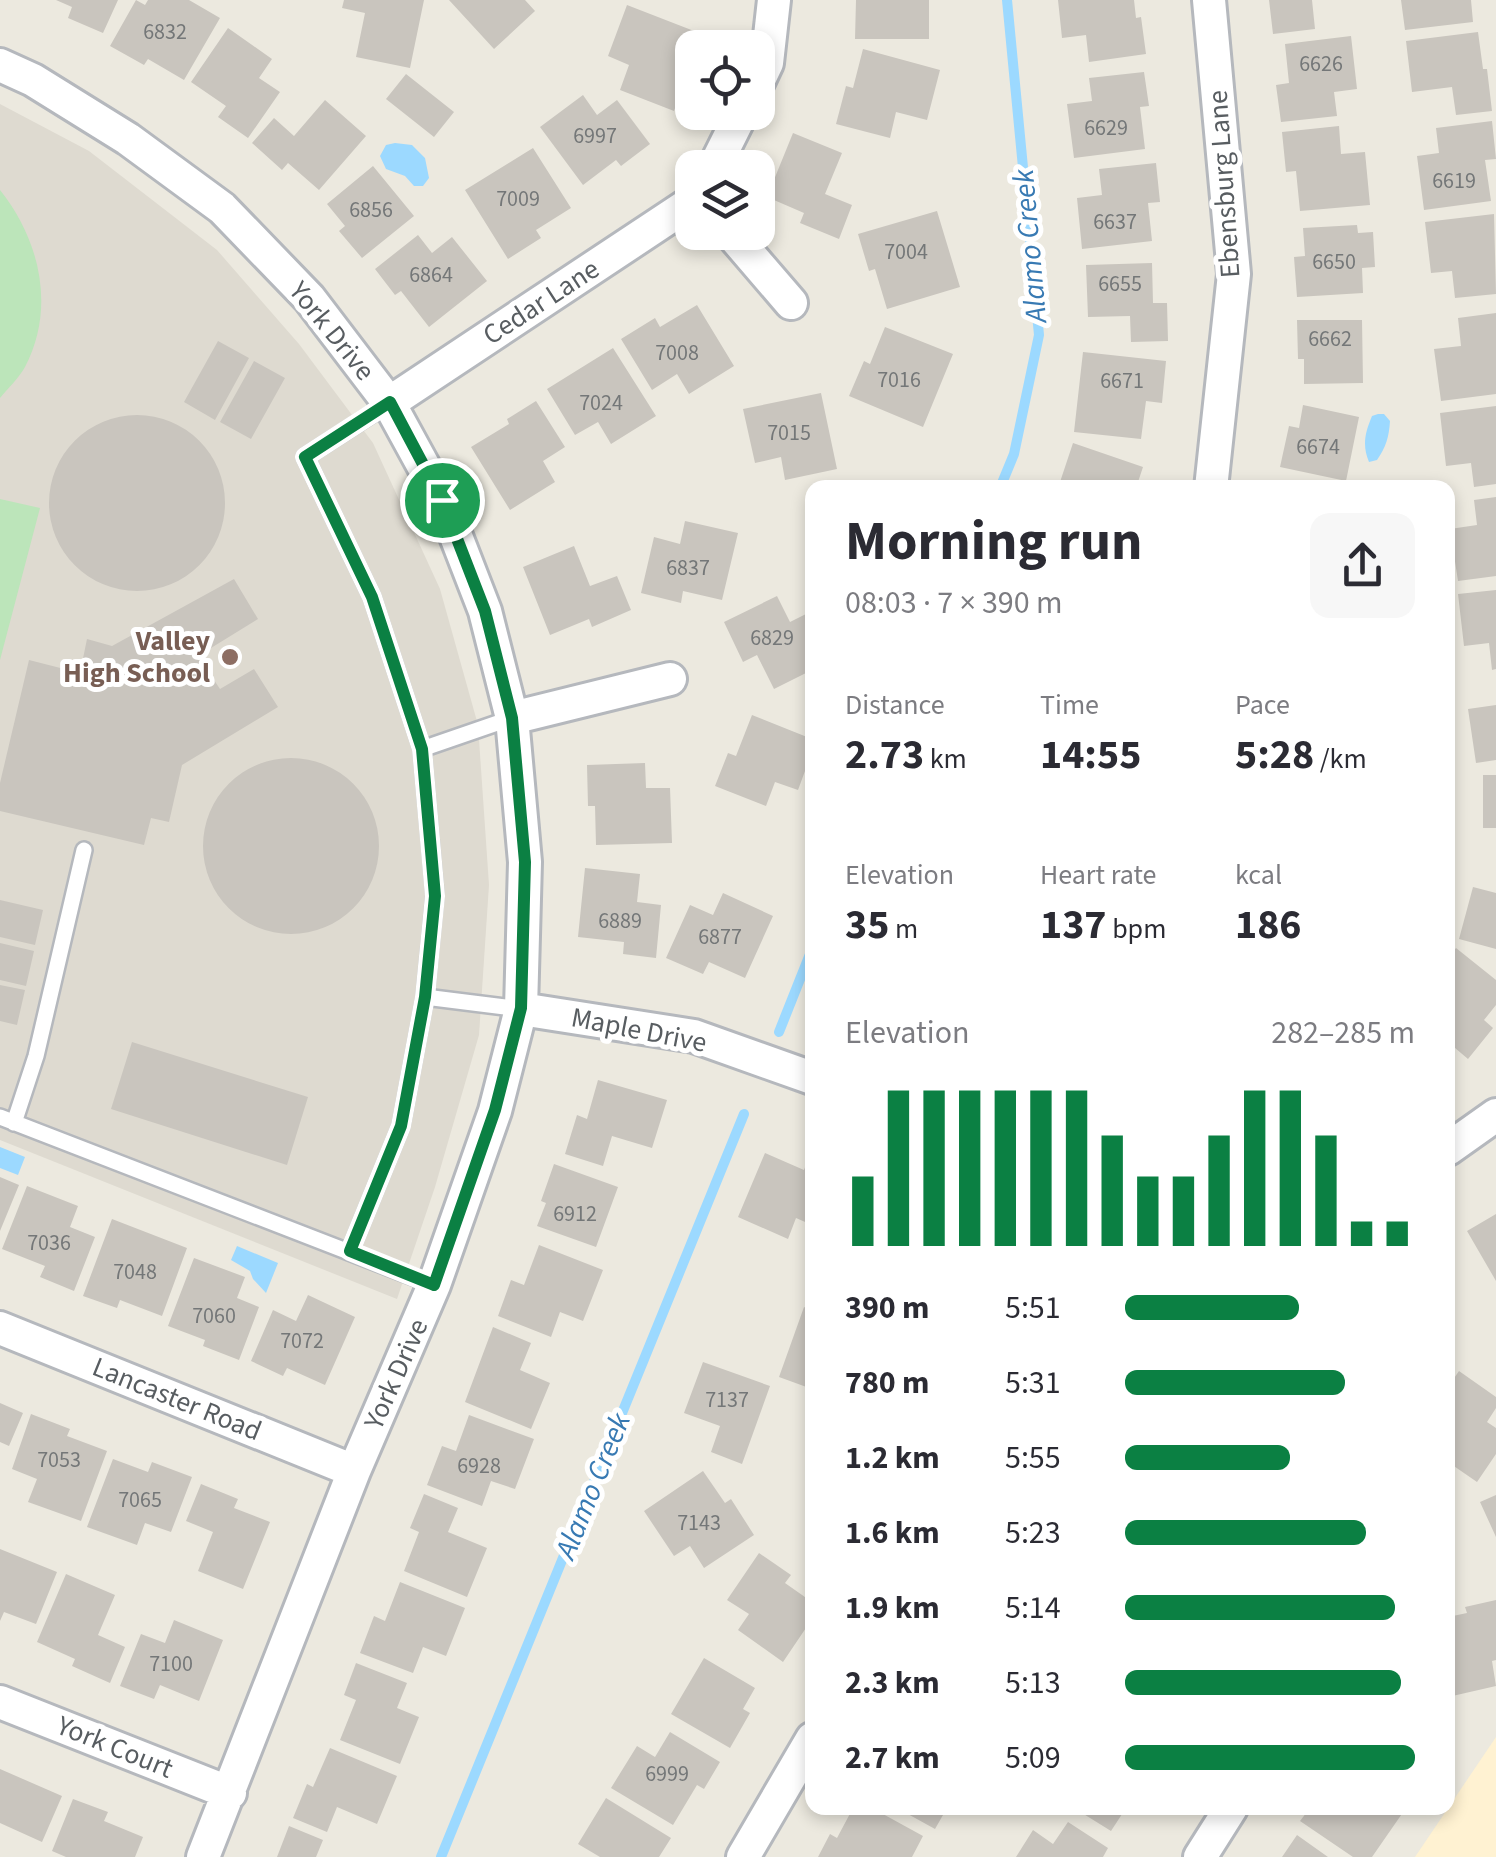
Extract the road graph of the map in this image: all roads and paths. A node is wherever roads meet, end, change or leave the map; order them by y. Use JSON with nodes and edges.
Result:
{"nodes":[{"id":1,"x":774,"y":0,"type":"edge"},
{"id":2,"x":1209,"y":0,"type":"edge"},
{"id":3,"x":771,"y":30,"type":"edge"},
{"id":4,"x":0,"y":64,"type":"edge"},
{"id":5,"x":675,"y":213,"type":"edge"},
{"id":6,"x":745,"y":250,"type":"edge"},
{"id":7,"x":791,"y":303,"type":"dead end"},
{"id":8,"x":390,"y":402,"type":"junction"},
{"id":9,"x":1211,"y":480,"type":"edge"},
{"id":10,"x":670,"y":679,"type":"dead end"},
{"id":11,"x":512,"y":718,"type":"junction"},
{"id":12,"x":422,"y":749,"type":"junction"},
{"id":13,"x":84,"y":850,"type":"dead end"},
{"id":14,"x":425,"y":997,"type":"junction"},
{"id":15,"x":521,"y":1008,"type":"junction"},
{"id":16,"x":805,"y":1076,"type":"edge"},
{"id":17,"x":1496,"y":1115,"type":"edge"},
{"id":18,"x":7,"y":1120,"type":"edge"},
{"id":19,"x":1455,"y":1144,"type":"edge"},
{"id":20,"x":350,"y":1251,"type":"junction"},
{"id":21,"x":434,"y":1285,"type":"junction"},
{"id":22,"x":0,"y":1328,"type":"edge"},
{"id":23,"x":354,"y":1471,"type":"junction"},
{"id":24,"x":0,"y":1702,"type":"edge"},
{"id":25,"x":805,"y":1750,"type":"edge"},
{"id":26,"x":230,"y":1793,"type":"junction"},
{"id":27,"x":1227,"y":1815,"type":"edge"},
{"id":28,"x":203,"y":1857,"type":"edge"},
{"id":29,"x":743,"y":1857,"type":"edge"},
{"id":30,"x":1200,"y":1857,"type":"edge"}],
"edges":[{"from":1,"to":3,"type":"street"},
{"from":2,"to":9,"type":"street","name":"Ebensburg Lane"},
{"from":4,"to":8,"type":"street","name":"York Drive"},
{"from":5,"to":8,"type":"street","name":"Cedar Lane"},
{"from":6,"to":7,"type":"street"},
{"from":8,"to":11,"type":"street","name":"York Drive"},
{"from":8,"to":12,"type":"lane"},
{"from":10,"to":11,"type":"street"},
{"from":11,"to":12,"type":"lane"},
{"from":11,"to":15,"type":"street","name":"York Drive"},
{"from":12,"to":14,"type":"lane"},
{"from":13,"to":18,"type":"lane"},
{"from":14,"to":15,"type":"lane"},
{"from":14,"to":20,"type":"lane"},
{"from":15,"to":16,"type":"street","name":"Maple Drive"},
{"from":15,"to":21,"type":"street","name":"York Drive"},
{"from":17,"to":19,"type":"street"},
{"from":18,"to":20,"type":"lane"},
{"from":20,"to":21,"type":"lane"},
{"from":21,"to":23,"type":"street","name":"York Drive"},
{"from":22,"to":23,"type":"street","name":"Lancaster Road"},
{"from":23,"to":26,"type":"street","name":"York Drive"},
{"from":24,"to":26,"type":"street","name":"York Court"},
{"from":25,"to":29,"type":"street"},
{"from":26,"to":28,"type":"street","name":"York Drive"},
{"from":27,"to":30,"type":"street"}]}
